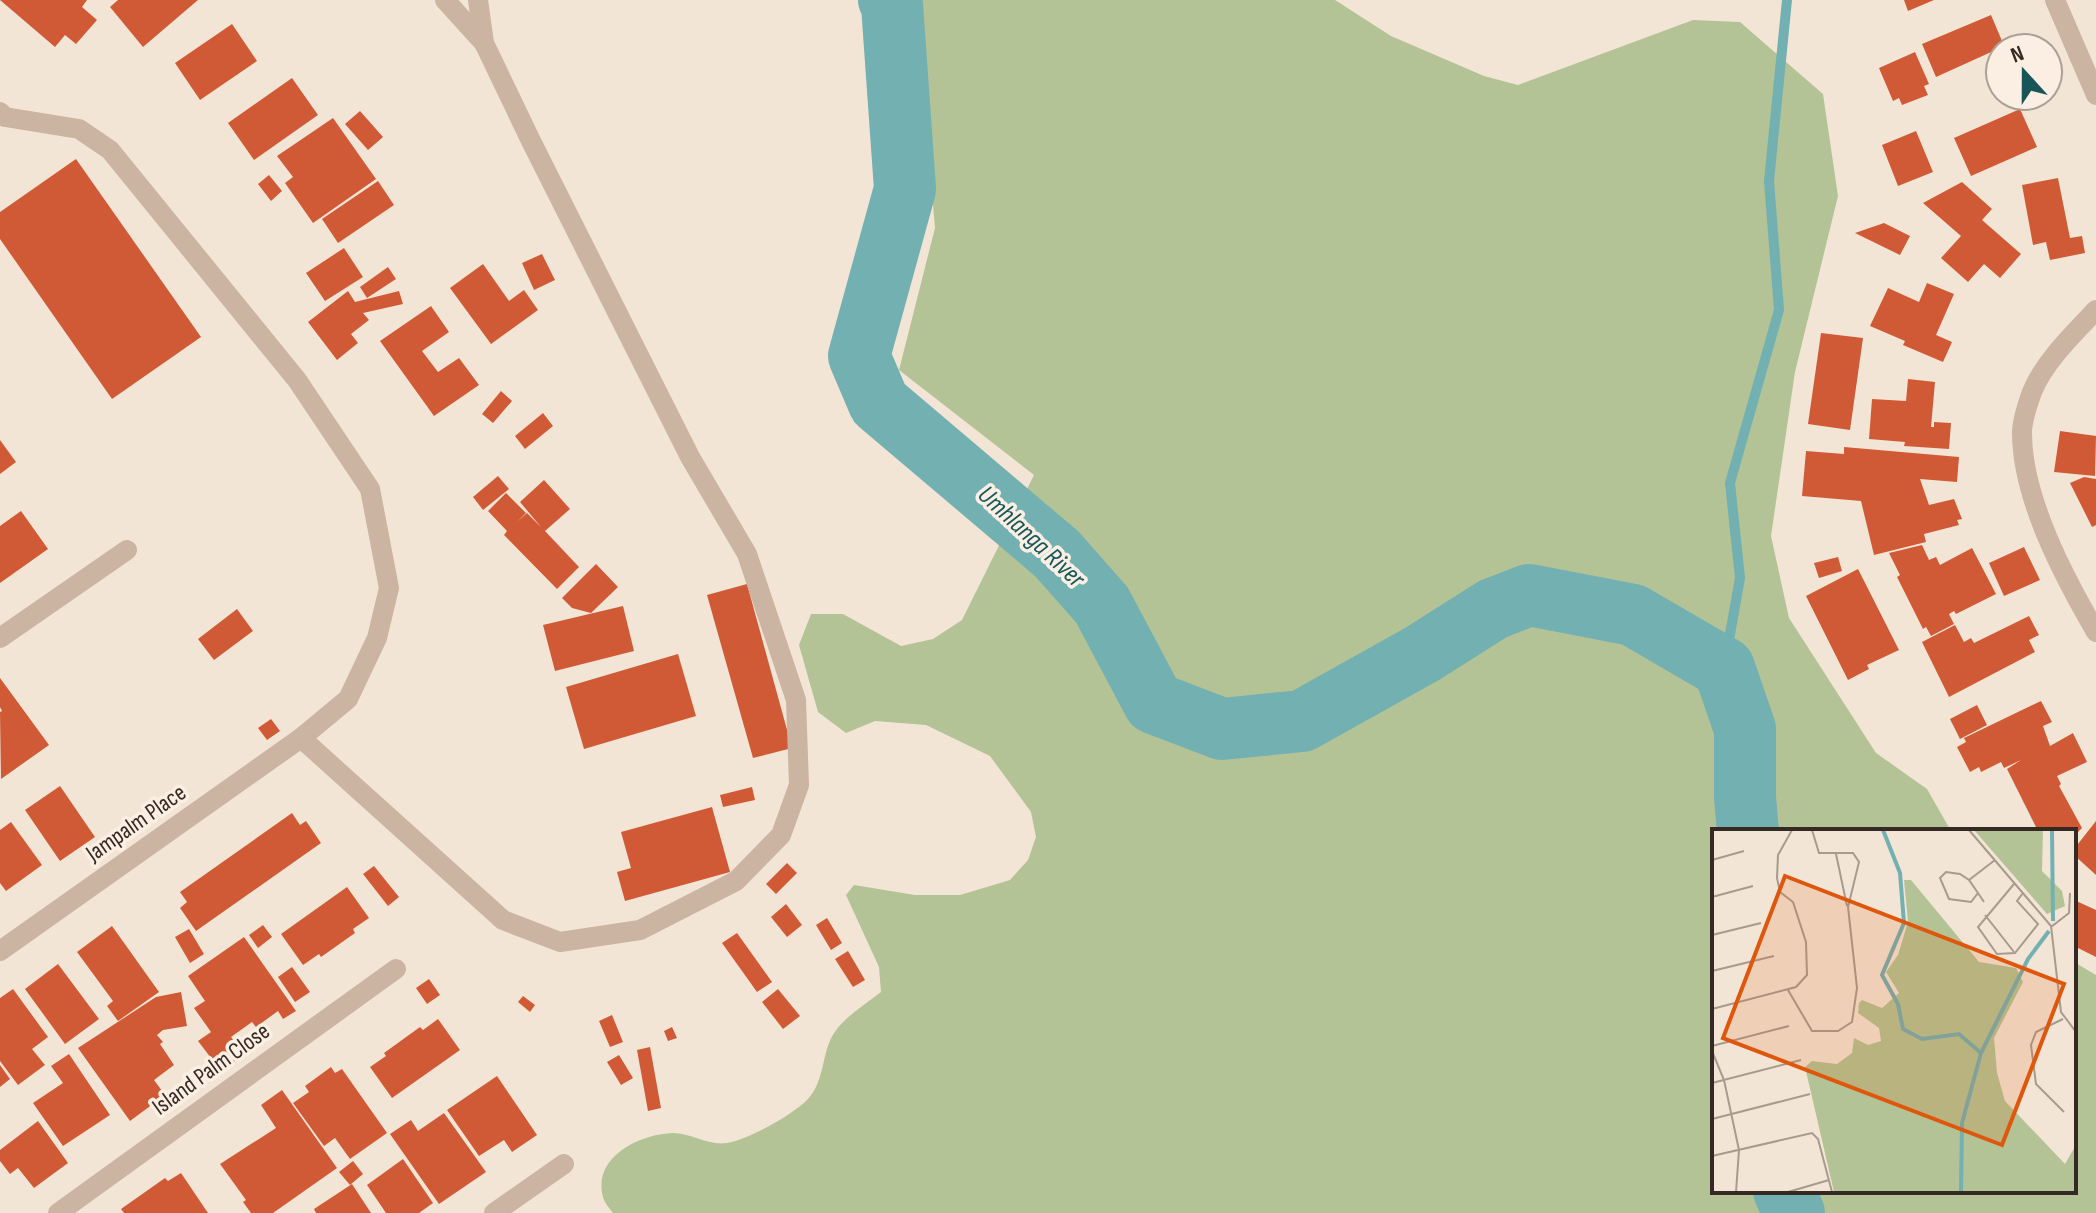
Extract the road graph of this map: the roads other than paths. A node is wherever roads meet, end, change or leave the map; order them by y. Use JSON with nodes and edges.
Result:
{"nodes":[{"id":1,"x":445,"y":0,"type":"edge"},
{"id":2,"x":478,"y":0,"type":"edge"},
{"id":3,"x":2055,"y":0,"type":"edge"},
{"id":4,"x":484,"y":43,"type":"junction"},
{"id":5,"x":2096,"y":95,"type":"edge"},
{"id":6,"x":0,"y":112,"type":"edge"},
{"id":7,"x":2096,"y":310,"type":"edge"},
{"id":8,"x":127,"y":550,"type":"dead end"},
{"id":9,"x":2096,"y":632,"type":"edge"},
{"id":10,"x":0,"y":638,"type":"edge"},
{"id":11,"x":301,"y":738,"type":"junction"},
{"id":12,"x":0,"y":951,"type":"edge"},
{"id":13,"x":396,"y":969,"type":"dead end"},
{"id":14,"x":564,"y":1164,"type":"dead end"},
{"id":15,"x":58,"y":1213,"type":"edge"},
{"id":16,"x":494,"y":1213,"type":"edge"}],
"edges":[{"from":1,"to":4,"type":"street"},
{"from":2,"to":4,"type":"street"},
{"from":3,"to":5,"type":"street"},
{"from":4,"to":11,"type":"street"},
{"from":6,"to":11,"type":"street","name":"Jampalm Place"},
{"from":7,"to":9,"type":"street"},
{"from":8,"to":10,"type":"street"},
{"from":11,"to":12,"type":"street","name":"Jampalm Place"},
{"from":13,"to":15,"type":"street","name":"Island Palm Close"},
{"from":14,"to":16,"type":"street"}]}
